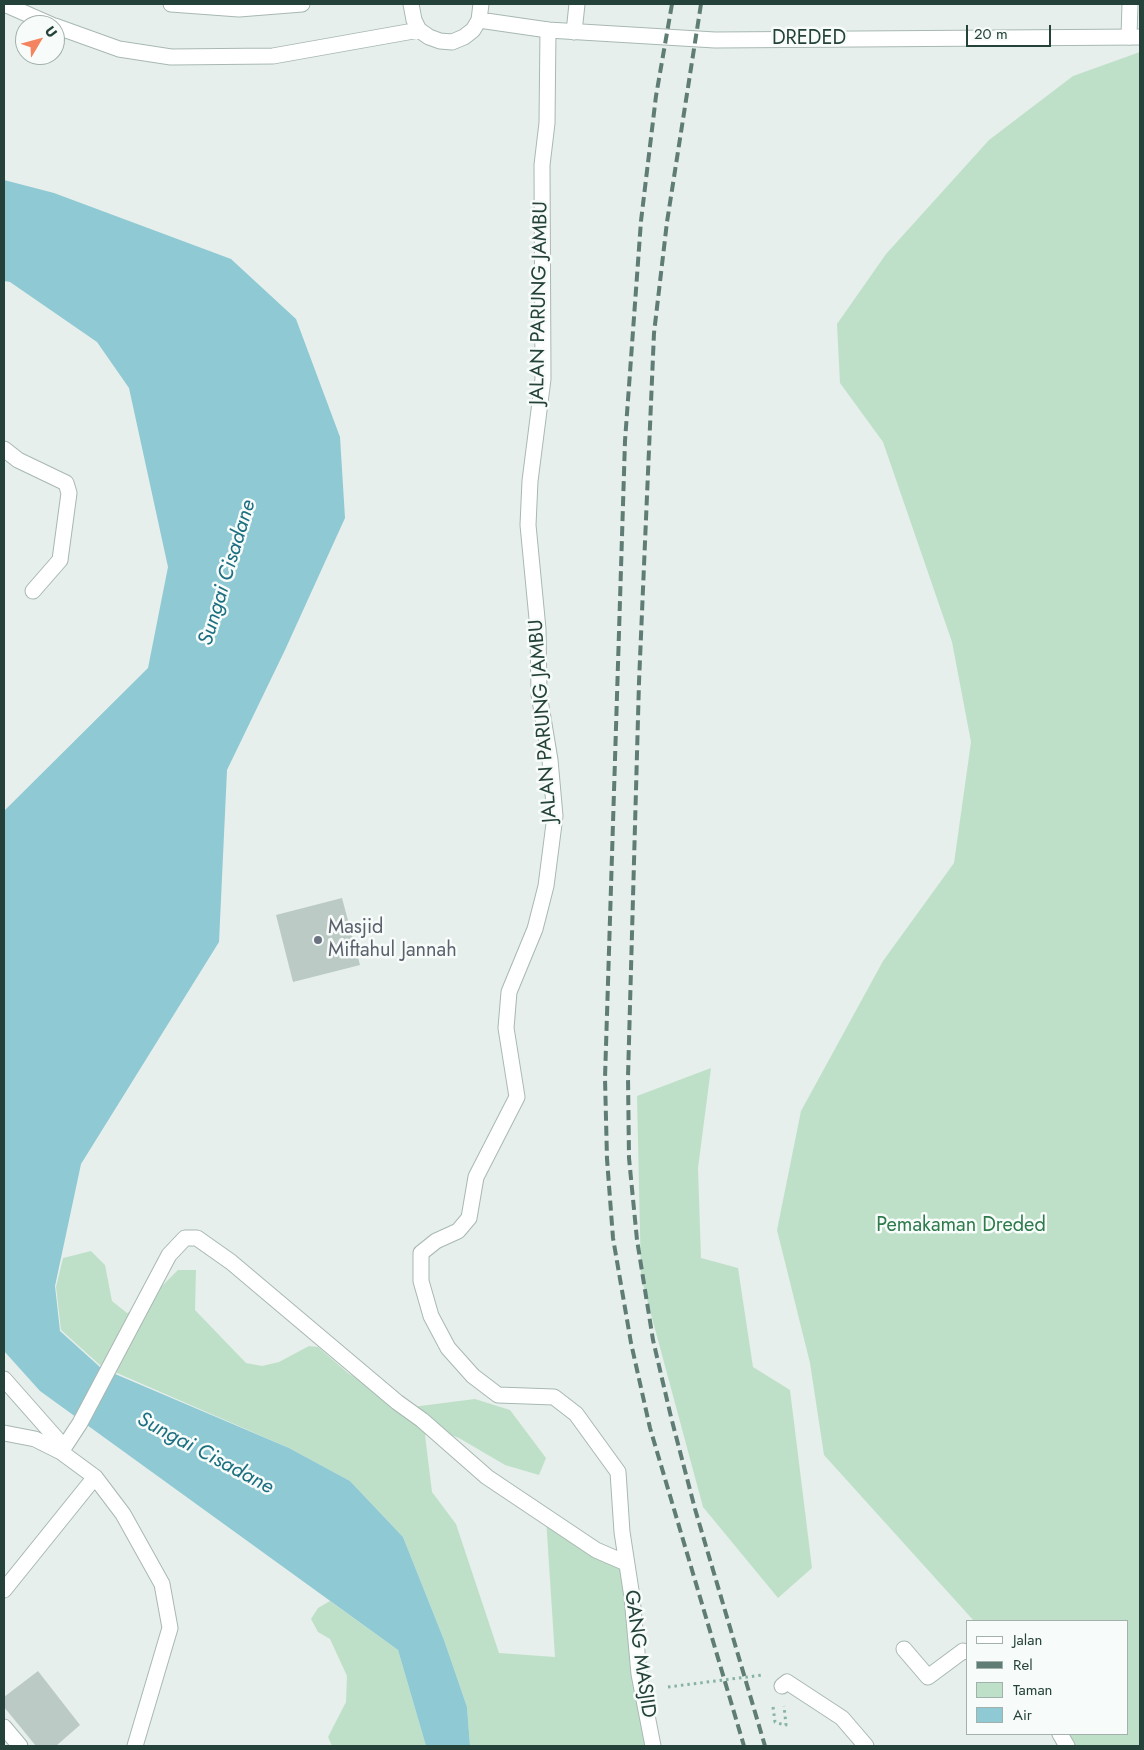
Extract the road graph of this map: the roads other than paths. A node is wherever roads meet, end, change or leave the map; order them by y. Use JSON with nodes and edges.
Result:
{"nodes":[{"id":1,"x":4,"y":4,"type":"edge"},
{"id":2,"x":171,"y":4,"type":"edge"},
{"id":3,"x":302,"y":4,"type":"edge"},
{"id":4,"x":411,"y":4,"type":"edge"},
{"id":5,"x":481,"y":4,"type":"edge"},
{"id":6,"x":577,"y":4,"type":"edge"},
{"id":7,"x":1130,"y":4,"type":"edge"},
{"id":8,"x":29,"y":15,"type":"edge"},
{"id":9,"x":479,"y":20,"type":"junction"},
{"id":10,"x":65,"y":30,"type":"edge"},
{"id":11,"x":419,"y":30,"type":"junction"},
{"id":12,"x":548,"y":30,"type":"junction"},
{"id":13,"x":574,"y":32,"type":"junction"},
{"id":14,"x":1135,"y":37,"type":"edge"},
{"id":15,"x":4,"y":449,"type":"edge"},
{"id":16,"x":33,"y":591,"type":"dead end"},
{"id":17,"x":4,"y":1379,"type":"edge"},
{"id":18,"x":4,"y":1433,"type":"edge"},
{"id":19,"x":62,"y":1450,"type":"junction"},
{"id":20,"x":95,"y":1477,"type":"junction"},
{"id":21,"x":626,"y":1563,"type":"junction"},
{"id":22,"x":4,"y":1590,"type":"edge"},
{"id":23,"x":904,"y":1649,"type":"dead end"},
{"id":24,"x":966,"y":1652,"type":"edge"},
{"id":25,"x":782,"y":1686,"type":"dead end"},
{"id":26,"x":4,"y":1727,"type":"edge"},
{"id":27,"x":1061,"y":1735,"type":"edge"},
{"id":28,"x":20,"y":1746,"type":"edge"},
{"id":29,"x":135,"y":1746,"type":"edge"},
{"id":30,"x":653,"y":1746,"type":"edge"},
{"id":31,"x":866,"y":1746,"type":"edge"},
{"id":32,"x":1067,"y":1746,"type":"edge"}],
"edges":[{"from":1,"to":8,"type":"street"},
{"from":2,"to":3,"type":"street"},
{"from":4,"to":11,"type":"street"},
{"from":5,"to":9,"type":"street"},
{"from":6,"to":13,"type":"street"},
{"from":7,"to":14,"type":"street"},
{"from":9,"to":11,"type":"street"},
{"from":9,"to":12,"type":"street","name":"DREDED"},
{"from":10,"to":11,"type":"street"},
{"from":12,"to":13,"type":"street","name":"DREDED"},
{"from":12,"to":21,"type":"street","name":"JALAN PARUNG JAMBU"},
{"from":13,"to":14,"type":"street","name":"DREDED"},
{"from":15,"to":16,"type":"street"},
{"from":17,"to":19,"type":"street"},
{"from":18,"to":19,"type":"street"},
{"from":19,"to":20,"type":"street"},
{"from":19,"to":21,"type":"street"},
{"from":20,"to":22,"type":"street"},
{"from":20,"to":29,"type":"street"},
{"from":21,"to":30,"type":"street","name":"GANG MASJID"},
{"from":23,"to":24,"type":"street"},
{"from":25,"to":31,"type":"street"},
{"from":26,"to":28,"type":"street"},
{"from":27,"to":32,"type":"street"}]}
